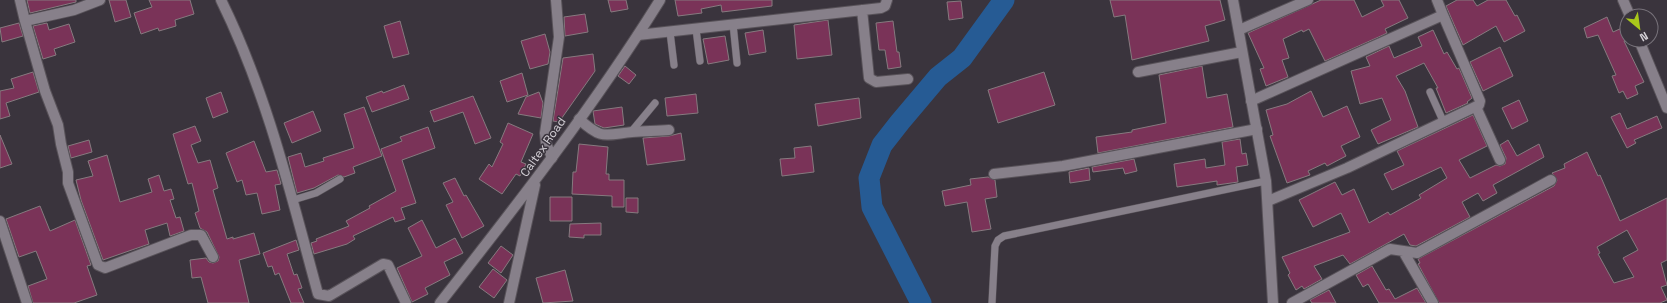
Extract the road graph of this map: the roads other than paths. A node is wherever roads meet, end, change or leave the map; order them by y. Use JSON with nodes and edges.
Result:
{"nodes":[{"id":1,"x":20,"y":0,"type":"edge"},
{"id":2,"x":100,"y":0,"type":"edge"},
{"id":3,"x":221,"y":0,"type":"edge"},
{"id":4,"x":556,"y":0,"type":"edge"},
{"id":5,"x":660,"y":0,"type":"edge"},
{"id":6,"x":887,"y":0,"type":"edge"},
{"id":7,"x":1233,"y":0,"type":"edge"},
{"id":8,"x":1308,"y":0,"type":"edge"},
{"id":9,"x":1437,"y":0,"type":"edge"},
{"id":10,"x":862,"y":10,"type":"junction"},
{"id":11,"x":1443,"y":15,"type":"junction"},
{"id":12,"x":25,"y":21,"type":"junction"},
{"id":13,"x":733,"y":24,"type":"junction"},
{"id":14,"x":696,"y":28,"type":"junction"},
{"id":15,"x":1239,"y":30,"type":"junction"},
{"id":16,"x":670,"y":32,"type":"junction"},
{"id":17,"x":638,"y":35,"type":"junction"},
{"id":18,"x":1642,"y":48,"type":"edge"},
{"id":19,"x":1242,"y":52,"type":"junction"},
{"id":20,"x":700,"y":61,"type":"dead end"},
{"id":21,"x":737,"y":63,"type":"dead end"},
{"id":22,"x":674,"y":65,"type":"dead end"},
{"id":23,"x":1138,"y":72,"type":"dead end"},
{"id":24,"x":908,"y":79,"type":"dead end"},
{"id":25,"x":1430,"y":92,"type":"dead end"},
{"id":26,"x":1251,"y":101,"type":"junction"},
{"id":27,"x":655,"y":104,"type":"dead end"},
{"id":28,"x":1476,"y":107,"type":"junction"},
{"id":29,"x":1667,"y":108,"type":"edge"},
{"id":30,"x":579,"y":119,"type":"junction"},
{"id":31,"x":1444,"y":123,"type":"junction"},
{"id":32,"x":1257,"y":129,"type":"junction"},
{"id":33,"x":669,"y":130,"type":"dead end"},
{"id":34,"x":631,"y":132,"type":"junction"},
{"id":35,"x":552,"y":158,"type":"junction"},
{"id":36,"x":1500,"y":160,"type":"dead end"},
{"id":37,"x":994,"y":174,"type":"dead end"},
{"id":38,"x":340,"y":179,"type":"dead end"},
{"id":39,"x":1551,"y":180,"type":"dead end"},
{"id":40,"x":535,"y":181,"type":"junction"},
{"id":41,"x":1266,"y":181,"type":"junction"},
{"id":42,"x":293,"y":200,"type":"junction"},
{"id":43,"x":1268,"y":201,"type":"junction"},
{"id":44,"x":0,"y":221,"type":"edge"},
{"id":45,"x":1403,"y":251,"type":"junction"},
{"id":46,"x":213,"y":257,"type":"dead end"},
{"id":47,"x":27,"y":303,"type":"edge"},
{"id":48,"x":406,"y":303,"type":"edge"},
{"id":49,"x":440,"y":303,"type":"edge"},
{"id":50,"x":509,"y":303,"type":"edge"},
{"id":51,"x":992,"y":303,"type":"edge"},
{"id":52,"x":1273,"y":303,"type":"edge"},
{"id":53,"x":1292,"y":303,"type":"edge"},
{"id":54,"x":1434,"y":303,"type":"edge"}],
"edges":[{"from":1,"to":12,"type":"street"},
{"from":2,"to":12,"type":"street"},
{"from":3,"to":42,"type":"street"},
{"from":4,"to":35,"type":"street"},
{"from":5,"to":17,"type":"street","name":"Caltex Road"},
{"from":6,"to":10,"type":"street"},
{"from":7,"to":15,"type":"street"},
{"from":8,"to":15,"type":"street"},
{"from":9,"to":11,"type":"street"},
{"from":10,"to":13,"type":"street"},
{"from":10,"to":24,"type":"street"},
{"from":11,"to":26,"type":"street"},
{"from":11,"to":28,"type":"street"},
{"from":12,"to":46,"type":"street"},
{"from":13,"to":14,"type":"street"},
{"from":13,"to":21,"type":"lane"},
{"from":14,"to":16,"type":"street"},
{"from":14,"to":20,"type":"lane"},
{"from":15,"to":19,"type":"street"},
{"from":16,"to":17,"type":"street"},
{"from":16,"to":22,"type":"lane"},
{"from":17,"to":30,"type":"street","name":"Caltex Road"},
{"from":18,"to":29,"type":"street"},
{"from":19,"to":23,"type":"street"},
{"from":19,"to":26,"type":"street"},
{"from":25,"to":31,"type":"lane"},
{"from":26,"to":32,"type":"street"},
{"from":27,"to":34,"type":"lane"},
{"from":28,"to":31,"type":"street"},
{"from":28,"to":36,"type":"street"},
{"from":30,"to":34,"type":"street"},
{"from":30,"to":35,"type":"street","name":"Caltex Road"},
{"from":31,"to":43,"type":"street"},
{"from":32,"to":37,"type":"street"},
{"from":32,"to":41,"type":"street"},
{"from":33,"to":34,"type":"street"},
{"from":35,"to":40,"type":"street","name":"Caltex Road"},
{"from":38,"to":42,"type":"lane"},
{"from":39,"to":45,"type":"street"},
{"from":40,"to":49,"type":"street","name":"Caltex Road"},
{"from":40,"to":50,"type":"street"},
{"from":41,"to":43,"type":"street"},
{"from":41,"to":51,"type":"lane"},
{"from":42,"to":48,"type":"street"},
{"from":43,"to":52,"type":"street"},
{"from":44,"to":47,"type":"street"},
{"from":45,"to":53,"type":"street"},
{"from":45,"to":54,"type":"street"}]}
